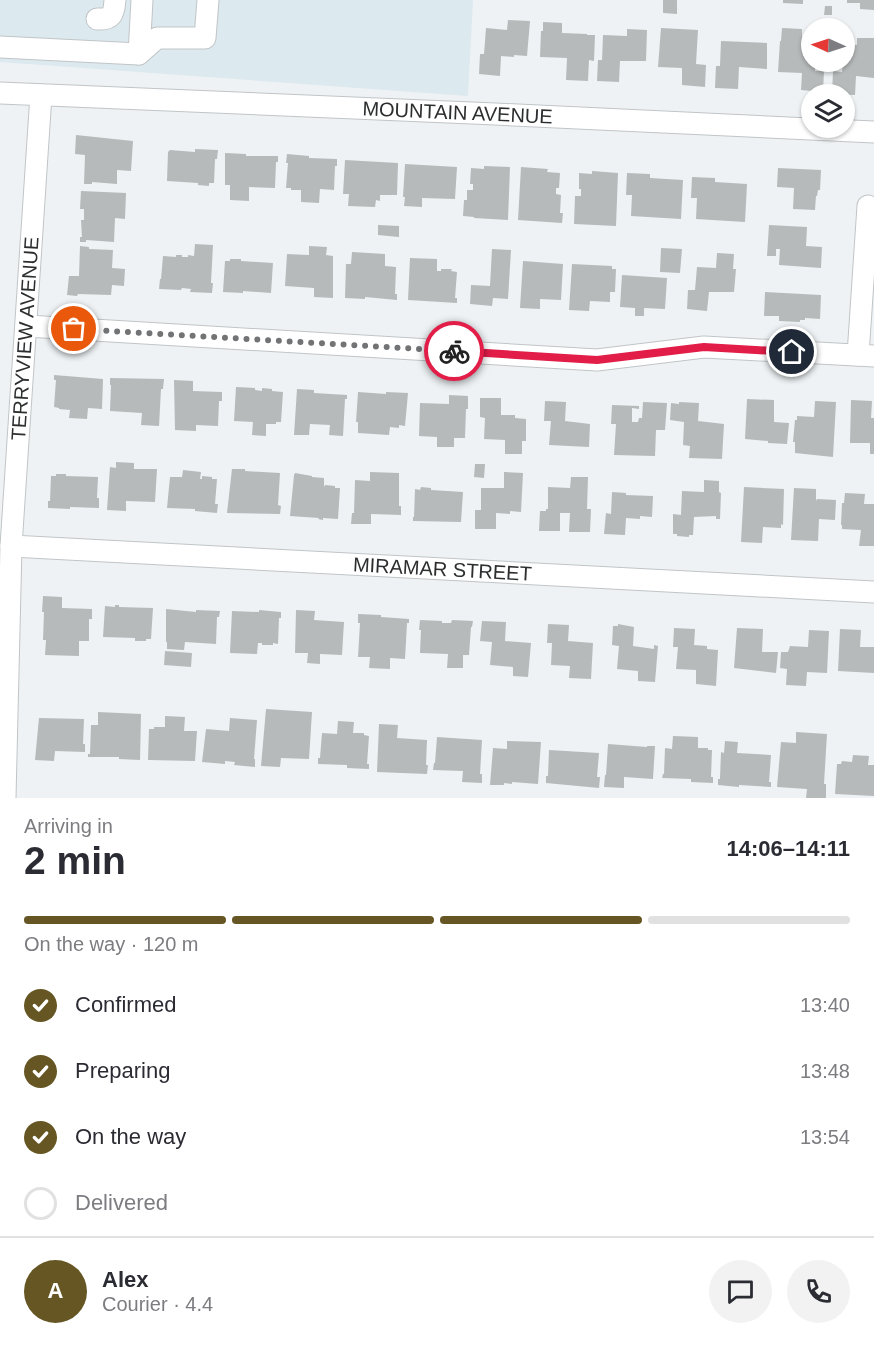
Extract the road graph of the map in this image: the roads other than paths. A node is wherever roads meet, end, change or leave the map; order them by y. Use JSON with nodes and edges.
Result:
{"nodes":[{"id":1,"x":115,"y":0,"type":"edge"},
{"id":2,"x":142,"y":0,"type":"edge"},
{"id":3,"x":208,"y":0,"type":"edge"},
{"id":4,"x":97,"y":19,"type":"dead end"},
{"id":5,"x":0,"y":47,"type":"edge"},
{"id":6,"x":139,"y":54,"type":"junction"},
{"id":7,"x":0,"y":93,"type":"edge"},
{"id":8,"x":41,"y":95,"type":"junction"},
{"id":9,"x":874,"y":132,"type":"edge"},
{"id":10,"x":868,"y":206,"type":"dead end"},
{"id":11,"x":27,"y":326,"type":"junction"},
{"id":12,"x":866,"y":356,"type":"edge"},
{"id":13,"x":11,"y":546,"type":"junction"},
{"id":14,"x":874,"y":592,"type":"edge"},
{"id":15,"x":5,"y":798,"type":"edge"},
{"id":16,"x":11,"y":798,"type":"edge"}],
"edges":[{"from":1,"to":4,"type":"street"},
{"from":2,"to":6,"type":"street"},
{"from":3,"to":6,"type":"street"},
{"from":5,"to":6,"type":"street"},
{"from":7,"to":8,"type":"street","name":"MOUNTAIN AVENUE"},
{"from":8,"to":9,"type":"street","name":"MOUNTAIN AVENUE"},
{"from":8,"to":11,"type":"street","name":"TERRYVIEW AVENUE"},
{"from":10,"to":12,"type":"street"},
{"from":11,"to":12,"type":"street"},
{"from":11,"to":13,"type":"street","name":"TERRYVIEW AVENUE"},
{"from":13,"to":14,"type":"street","name":"MIRAMAR STREET"},
{"from":13,"to":15,"type":"street","name":"TERRYVIEW AVENUE"},
{"from":15,"to":16,"type":"street"}]}
